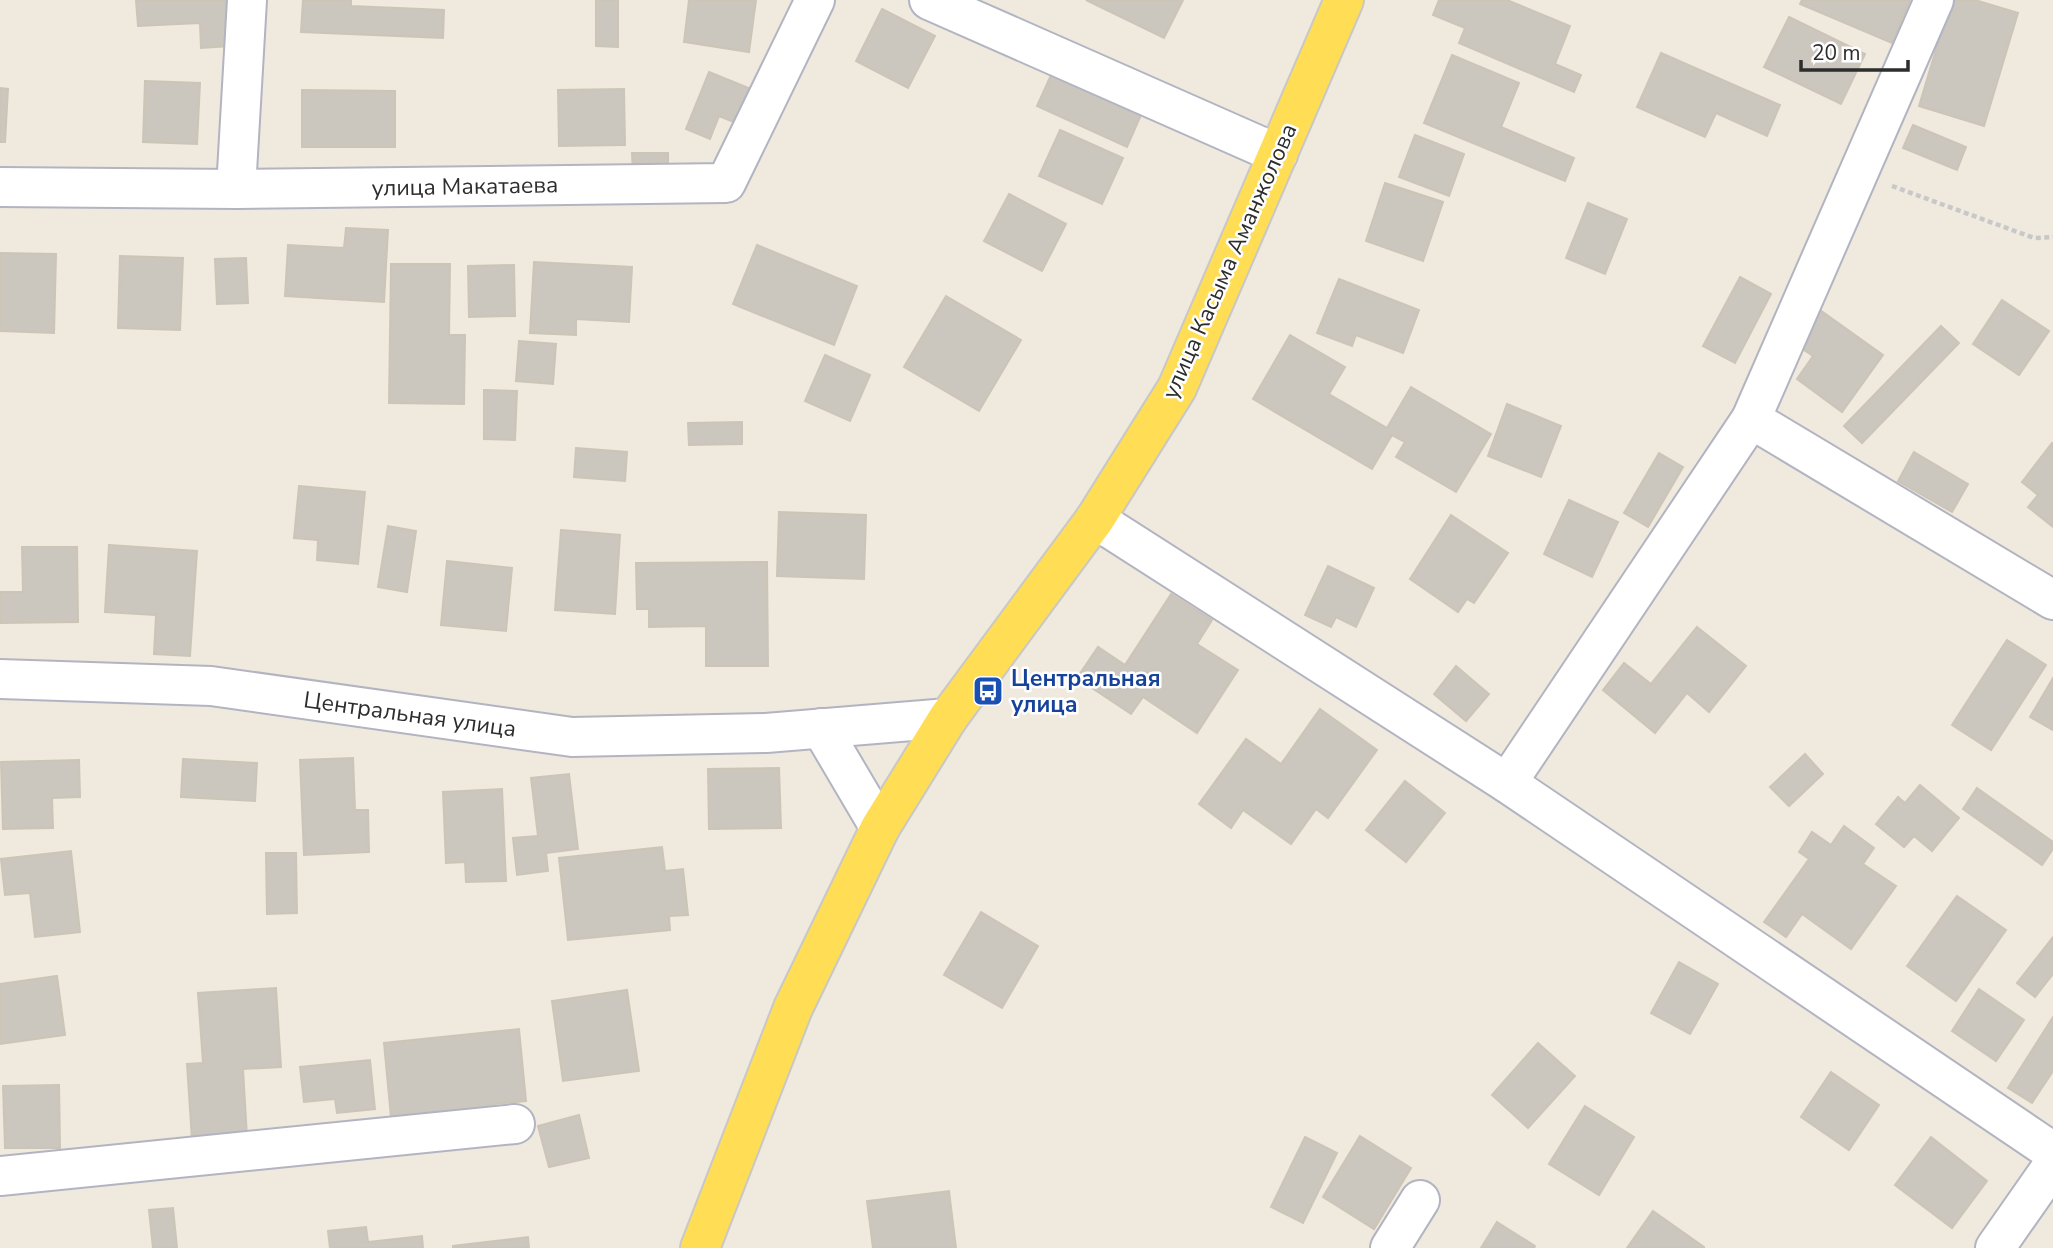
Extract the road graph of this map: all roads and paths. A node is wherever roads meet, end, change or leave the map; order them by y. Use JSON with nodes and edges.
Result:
{"nodes":[{"id":1,"x":247,"y":0,"type":"edge"},
{"id":2,"x":815,"y":0,"type":"edge"},
{"id":3,"x":929,"y":0,"type":"edge"},
{"id":4,"x":1344,"y":0,"type":"edge"},
{"id":5,"x":1934,"y":0,"type":"edge"},
{"id":6,"x":1278,"y":153,"type":"junction"},
{"id":7,"x":1858,"y":174,"type":"junction"},
{"id":8,"x":0,"y":187,"type":"edge"},
{"id":9,"x":236,"y":189,"type":"junction"},
{"id":10,"x":2053,"y":237,"type":"edge"},
{"id":11,"x":1751,"y":419,"type":"junction"},
{"id":12,"x":1095,"y":519,"type":"junction"},
{"id":13,"x":2053,"y":600,"type":"edge"},
{"id":14,"x":0,"y":679,"type":"edge"},
{"id":15,"x":948,"y":718,"type":"junction"},
{"id":16,"x":821,"y":728,"type":"junction"},
{"id":17,"x":1507,"y":783,"type":"junction"},
{"id":18,"x":880,"y":828,"type":"junction"},
{"id":19,"x":515,"y":1124,"type":"dead end"},
{"id":20,"x":2053,"y":1152,"type":"edge"},
{"id":21,"x":2053,"y":1165,"type":"edge"},
{"id":22,"x":0,"y":1176,"type":"edge"},
{"id":23,"x":1420,"y":1200,"type":"dead end"},
{"id":24,"x":700,"y":1248,"type":"edge"},
{"id":25,"x":1391,"y":1248,"type":"edge"},
{"id":26,"x":1995,"y":1248,"type":"edge"}],
"edges":[{"from":1,"to":9,"type":"street"},
{"from":2,"to":9,"type":"street","name":"улица Макатаева"},
{"from":3,"to":6,"type":"street"},
{"from":4,"to":6,"type":"main road","name":"улица Касыма Аманжолова"},
{"from":5,"to":7,"type":"street"},
{"from":6,"to":12,"type":"main road","name":"улица Касыма Аманжолова"},
{"from":7,"to":10,"type":"path"},
{"from":7,"to":11,"type":"street"},
{"from":8,"to":9,"type":"street","name":"улица Макатаева"},
{"from":11,"to":13,"type":"street"},
{"from":11,"to":17,"type":"street"},
{"from":12,"to":15,"type":"main road","name":"улица Касыма Аманжолова"},
{"from":12,"to":17,"type":"street"},
{"from":14,"to":16,"type":"street","name":"Центральная улица"},
{"from":15,"to":16,"type":"street","name":"Центральная улица"},
{"from":15,"to":18,"type":"main road","name":"улица Касыма Аманжолова"},
{"from":16,"to":18,"type":"street"},
{"from":17,"to":20,"type":"street"},
{"from":18,"to":24,"type":"main road","name":"улица Касыма Аманжолова"},
{"from":19,"to":22,"type":"street"},
{"from":21,"to":26,"type":"street"},
{"from":23,"to":25,"type":"street"}]}
